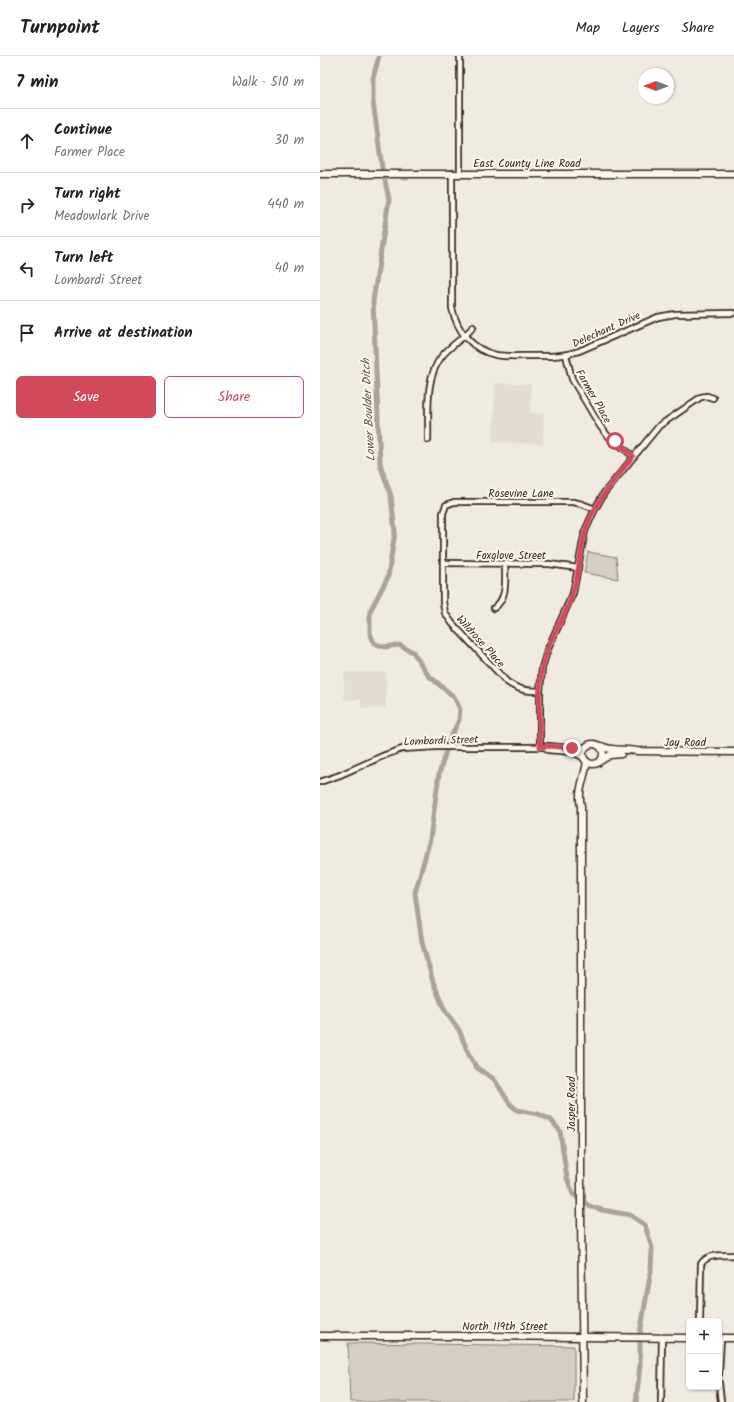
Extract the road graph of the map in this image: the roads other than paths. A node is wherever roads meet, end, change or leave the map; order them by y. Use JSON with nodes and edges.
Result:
{"nodes":[{"id":1,"x":460,"y":56,"type":"edge"},
{"id":2,"x":452,"y":173,"type":"junction"},
{"id":3,"x":460,"y":173,"type":"junction"},
{"id":4,"x":320,"y":174,"type":"edge"},
{"id":5,"x":734,"y":174,"type":"edge"},
{"id":6,"x":734,"y":313,"type":"edge"},
{"id":7,"x":473,"y":327,"type":"dead end"},
{"id":8,"x":465,"y":336,"type":"junction"},
{"id":9,"x":566,"y":355,"type":"junction"},
{"id":10,"x":713,"y":398,"type":"dead end"},
{"id":11,"x":428,"y":440,"type":"dead end"},
{"id":12,"x":633,"y":456,"type":"junction"},
{"id":13,"x":446,"y":505,"type":"joint"},
{"id":14,"x":595,"y":509,"type":"junction"},
{"id":15,"x":443,"y":563,"type":"junction"},
{"id":16,"x":505,"y":564,"type":"junction"},
{"id":17,"x":578,"y":568,"type":"junction"},
{"id":18,"x":494,"y":608,"type":"dead end"},
{"id":19,"x":540,"y":691,"type":"junction"},
{"id":20,"x":601,"y":746,"type":"junction"},
{"id":21,"x":543,"y":747,"type":"junction"},
{"id":22,"x":585,"y":747,"type":"junction"},
{"id":23,"x":636,"y":752,"type":"junction"},
{"id":24,"x":734,"y":752,"type":"edge"},
{"id":25,"x":585,"y":760,"type":"junction"},
{"id":26,"x":600,"y":762,"type":"junction"},
{"id":27,"x":320,"y":782,"type":"edge"},
{"id":28,"x":581,"y":806,"type":"junction"},
{"id":29,"x":734,"y":1255,"type":"edge"},
{"id":30,"x":700,"y":1318,"type":"edge"},
{"id":31,"x":320,"y":1336,"type":"edge"},
{"id":32,"x":582,"y":1337,"type":"junction"},
{"id":33,"x":662,"y":1338,"type":"junction"},
{"id":34,"x":686,"y":1338,"type":"edge"},
{"id":35,"x":722,"y":1338,"type":"edge"},
{"id":36,"x":734,"y":1338,"type":"edge"},
{"id":37,"x":720,"y":1390,"type":"edge"},
{"id":38,"x":583,"y":1402,"type":"edge"},
{"id":39,"x":661,"y":1402,"type":"edge"},
{"id":40,"x":721,"y":1402,"type":"edge"}],
"edges":[{"from":1,"to":3,"type":"street"},
{"from":2,"to":3,"type":"street","name":"East County Line Road"},
{"from":2,"to":4,"type":"street","name":"East County Line Road"},
{"from":2,"to":8,"type":"street","name":"Delechant Drive"},
{"from":3,"to":5,"type":"street","name":"East County Line Road"},
{"from":6,"to":9,"type":"street","name":"Delechant Drive"},
{"from":7,"to":8,"type":"street"},
{"from":8,"to":9,"type":"street","name":"Delechant Drive"},
{"from":8,"to":11,"type":"street"},
{"from":9,"to":12,"type":"street","name":"Farmer Place"},
{"from":10,"to":12,"type":"street"},
{"from":12,"to":14,"type":"street"},
{"from":13,"to":14,"type":"street","name":"Rosevine Lane"},
{"from":13,"to":15,"type":"street","name":"Wildrose Place"},
{"from":14,"to":17,"type":"street"},
{"from":15,"to":16,"type":"street","name":"Foxglove Street"},
{"from":15,"to":19,"type":"street","name":"Wildrose Place"},
{"from":16,"to":17,"type":"street","name":"Foxglove Street"},
{"from":16,"to":18,"type":"street"},
{"from":17,"to":19,"type":"street"},
{"from":19,"to":21,"type":"street"},
{"from":20,"to":22,"type":"street"},
{"from":20,"to":23,"type":"street","name":"Jay Road"},
{"from":20,"to":26,"type":"street"},
{"from":21,"to":22,"type":"street","name":"Lombardi Street"},
{"from":21,"to":25,"type":"street","name":"Lombardi Street"},
{"from":21,"to":27,"type":"street","name":"Lombardi Street"},
{"from":22,"to":25,"type":"street"},
{"from":23,"to":24,"type":"street","name":"Jay Road"},
{"from":23,"to":26,"type":"street","name":"Jay Road"},
{"from":25,"to":26,"type":"street"},
{"from":25,"to":28,"type":"street","name":"Jasper Road"},
{"from":26,"to":28,"type":"street","name":"Jasper Road"},
{"from":28,"to":32,"type":"street","name":"Jasper Road"},
{"from":29,"to":30,"type":"street"},
{"from":31,"to":32,"type":"street","name":"North 119th Street"},
{"from":32,"to":33,"type":"street","name":"North 119th Street"},
{"from":32,"to":38,"type":"street","name":"Jasper Road"},
{"from":33,"to":34,"type":"street","name":"North 119th Street"},
{"from":33,"to":39,"type":"street"},
{"from":35,"to":36,"type":"street"},
{"from":37,"to":40,"type":"street"}]}
